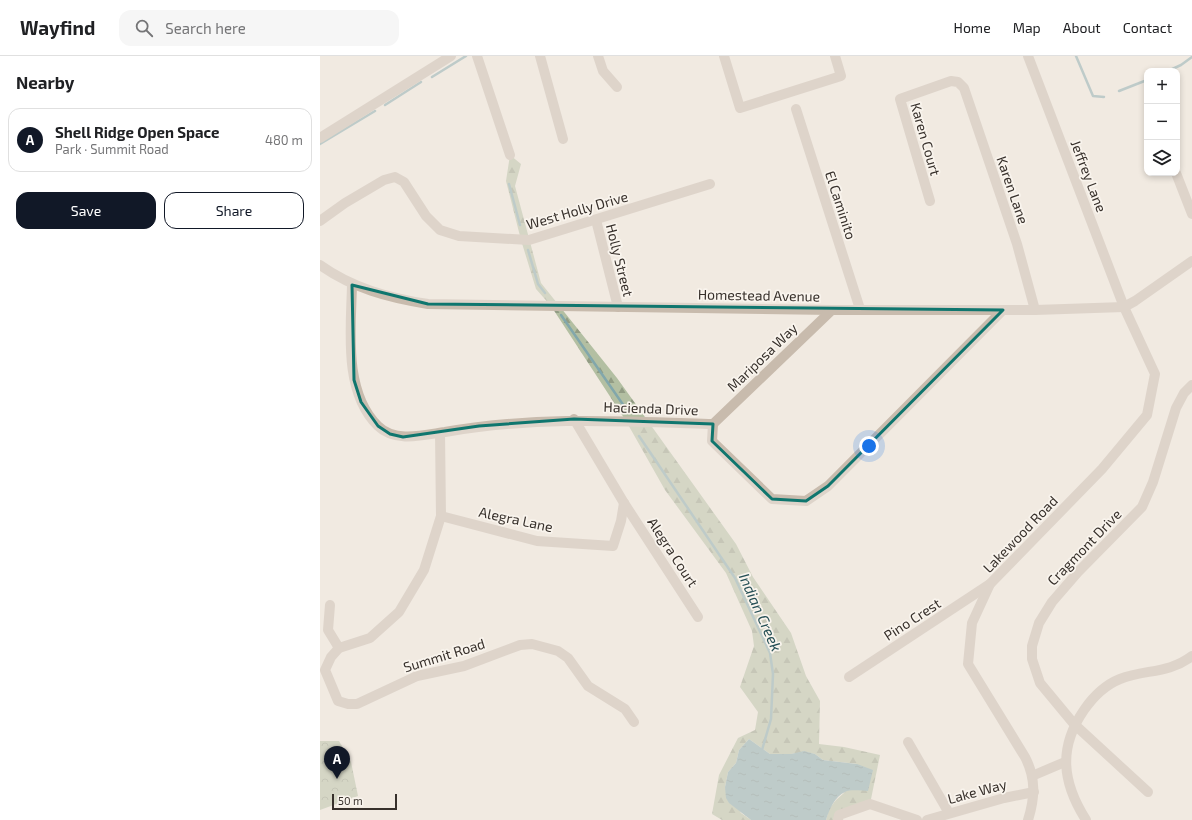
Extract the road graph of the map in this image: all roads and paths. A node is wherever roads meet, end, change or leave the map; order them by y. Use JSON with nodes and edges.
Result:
{"nodes":[{"id":1,"x":451,"y":56,"type":"edge"},
{"id":2,"x":477,"y":56,"type":"edge"},
{"id":3,"x":540,"y":56,"type":"edge"},
{"id":4,"x":598,"y":56,"type":"edge"},
{"id":5,"x":724,"y":56,"type":"edge"},
{"id":6,"x":834,"y":56,"type":"edge"},
{"id":7,"x":1028,"y":56,"type":"edge"},
{"id":8,"x":958,"y":82,"type":"joint"},
{"id":9,"x":617,"y":87,"type":"dead end"},
{"id":10,"x":796,"y":109,"type":"dead end"},
{"id":11,"x":320,"y":138,"type":"edge"},
{"id":12,"x":563,"y":139,"type":"dead end"},
{"id":13,"x":510,"y":155,"type":"dead end"},
{"id":14,"x":1177,"y":176,"type":"edge"},
{"id":15,"x":710,"y":184,"type":"dead end"},
{"id":16,"x":930,"y":201,"type":"dead end"},
{"id":17,"x":1192,"y":214,"type":"edge"},
{"id":18,"x":596,"y":220,"type":"junction"},
{"id":19,"x":320,"y":221,"type":"edge"},
{"id":20,"x":1191,"y":263,"type":"edge"},
{"id":21,"x":320,"y":265,"type":"edge"},
{"id":22,"x":352,"y":285,"type":"junction"},
{"id":23,"x":618,"y":307,"type":"junction"},
{"id":24,"x":1124,"y":307,"type":"junction"},
{"id":25,"x":860,"y":309,"type":"junction"},
{"id":26,"x":832,"y":310,"type":"junction"},
{"id":27,"x":1003,"y":310,"type":"junction"},
{"id":28,"x":1035,"y":310,"type":"junction"},
{"id":29,"x":1192,"y":385,"type":"edge"},
{"id":30,"x":574,"y":419,"type":"junction"},
{"id":31,"x":713,"y":424,"type":"junction"},
{"id":32,"x":440,"y":432,"type":"junction"},
{"id":33,"x":624,"y":503,"type":"junction"},
{"id":34,"x":441,"y":516,"type":"junction"},
{"id":35,"x":990,"y":584,"type":"junction"},
{"id":36,"x":330,"y":605,"type":"dead end"},
{"id":37,"x":698,"y":617,"type":"dead end"},
{"id":38,"x":339,"y":648,"type":"junction"},
{"id":39,"x":1192,"y":656,"type":"edge"},
{"id":40,"x":849,"y":677,"type":"dead end"},
{"id":41,"x":634,"y":722,"type":"dead end"},
{"id":42,"x":1074,"y":724,"type":"junction"},
{"id":43,"x":908,"y":742,"type":"dead end"},
{"id":44,"x":1065,"y":762,"type":"junction"},
{"id":45,"x":1032,"y":776,"type":"junction"},
{"id":46,"x":1034,"y":792,"type":"junction"},
{"id":47,"x":1148,"y":792,"type":"dead end"},
{"id":48,"x":949,"y":813,"type":"junction"},
{"id":49,"x":838,"y":820,"type":"edge"},
{"id":50,"x":917,"y":820,"type":"edge"},
{"id":51,"x":927,"y":820,"type":"edge"},
{"id":52,"x":1028,"y":820,"type":"edge"},
{"id":53,"x":1086,"y":820,"type":"edge"}],
"edges":[{"from":1,"to":11,"type":"street"},
{"from":2,"to":13,"type":"street"},
{"from":3,"to":12,"type":"street"},
{"from":4,"to":9,"type":"street"},
{"from":5,"to":6,"type":"street"},
{"from":7,"to":24,"type":"street","name":"Jeffrey Lane"},
{"from":8,"to":16,"type":"street","name":"Karen Court"},
{"from":8,"to":28,"type":"street","name":"Karen Lane"},
{"from":10,"to":25,"type":"street","name":"El Caminito"},
{"from":14,"to":17,"type":"street"},
{"from":15,"to":18,"type":"street","name":"West Holly Drive"},
{"from":18,"to":19,"type":"street","name":"West Holly Drive"},
{"from":18,"to":23,"type":"street","name":"Holly Street"},
{"from":20,"to":24,"type":"street"},
{"from":21,"to":22,"type":"street","name":"Homestead Avenue"},
{"from":22,"to":23,"type":"street","name":"Homestead Avenue"},
{"from":22,"to":32,"type":"street","name":"Hacienda Drive"},
{"from":23,"to":26,"type":"street","name":"Homestead Avenue"},
{"from":24,"to":28,"type":"street","name":"Homestead Avenue"},
{"from":24,"to":35,"type":"street","name":"Lakewood Road"},
{"from":25,"to":26,"type":"street","name":"Homestead Avenue"},
{"from":25,"to":27,"type":"street","name":"Homestead Avenue"},
{"from":26,"to":31,"type":"street","name":"Mariposa Way"},
{"from":27,"to":28,"type":"street","name":"Homestead Avenue"},
{"from":27,"to":31,"type":"street","name":"Hacienda Drive"},
{"from":29,"to":42,"type":"street","name":"Cragmont Drive"},
{"from":30,"to":31,"type":"street","name":"Hacienda Drive"},
{"from":30,"to":32,"type":"street","name":"Hacienda Drive"},
{"from":30,"to":33,"type":"street"},
{"from":32,"to":34,"type":"street"},
{"from":33,"to":34,"type":"street","name":"Alegra Lane"},
{"from":33,"to":37,"type":"street","name":"Alegra Court"},
{"from":34,"to":38,"type":"street"},
{"from":35,"to":40,"type":"street","name":"Pino Crest"},
{"from":35,"to":45,"type":"street","name":"Lakewood Road"},
{"from":36,"to":38,"type":"street"},
{"from":38,"to":41,"type":"street","name":"Summit Road"},
{"from":39,"to":42,"type":"street"},
{"from":42,"to":44,"type":"street"},
{"from":42,"to":47,"type":"street","name":"Cragmont Drive"},
{"from":43,"to":48,"type":"street"},
{"from":44,"to":45,"type":"street"},
{"from":44,"to":53,"type":"street"},
{"from":45,"to":46,"type":"street","name":"Lakewood Road"},
{"from":46,"to":48,"type":"street","name":"Lake Way"},
{"from":46,"to":52,"type":"street","name":"Lakewood Road"},
{"from":48,"to":51,"type":"street","name":"Lake Way"},
{"from":49,"to":50,"type":"street"}]}
